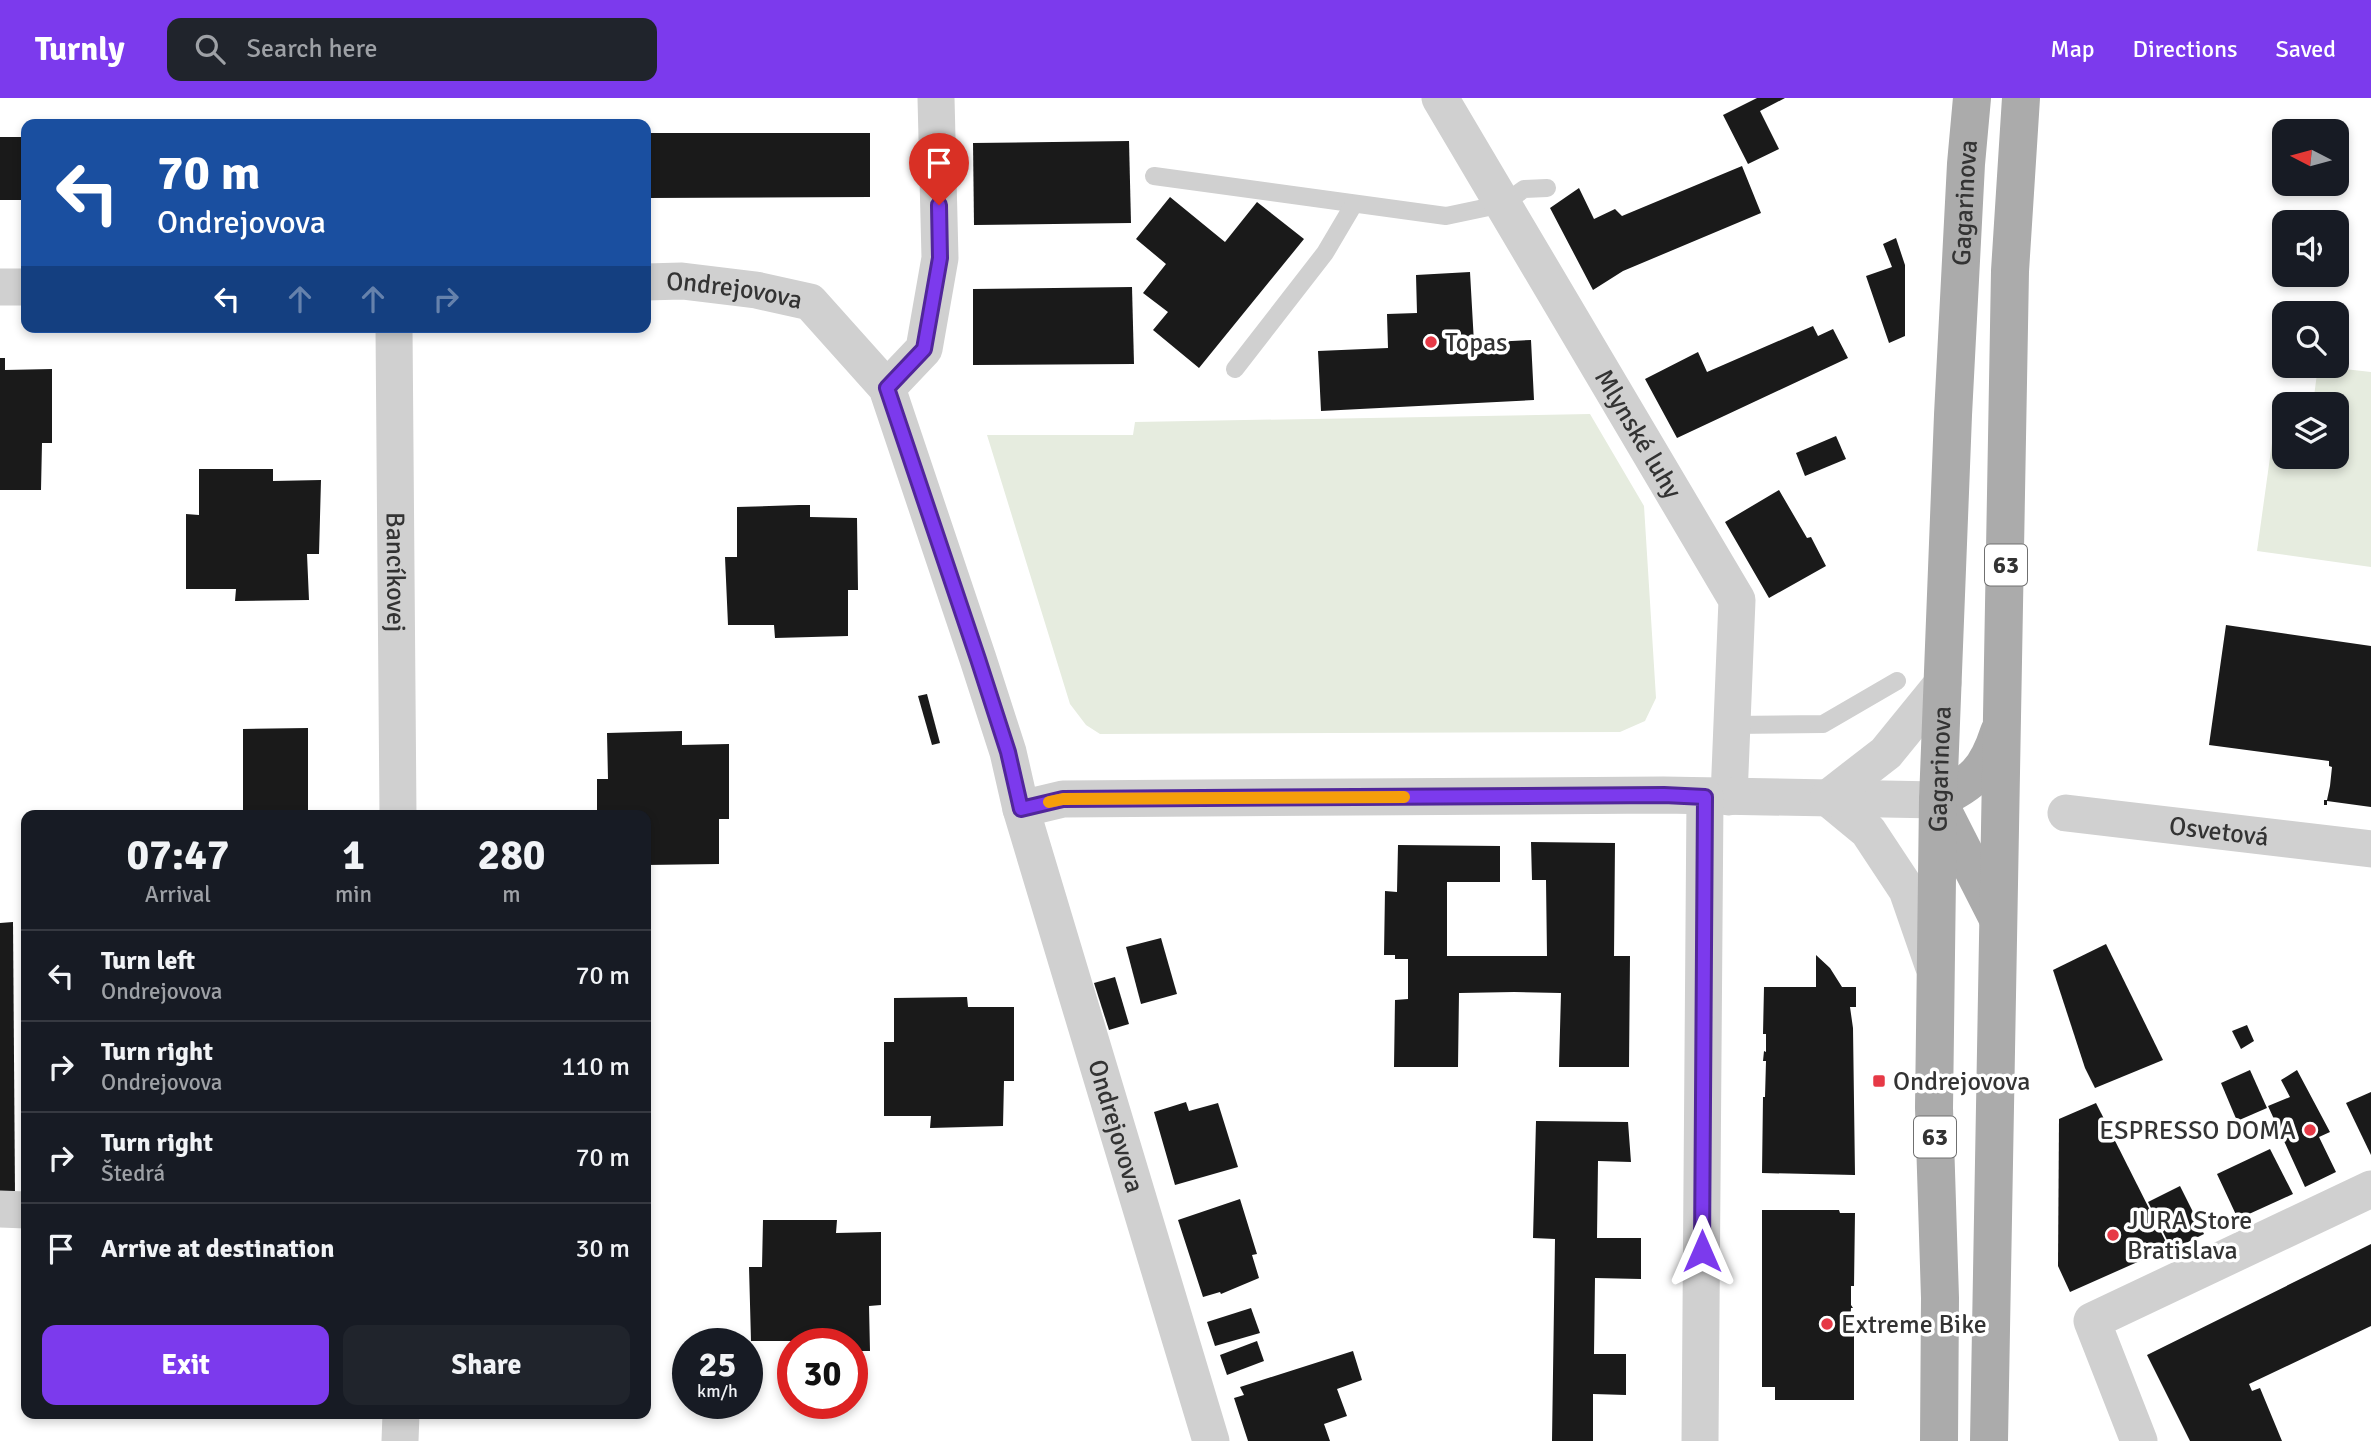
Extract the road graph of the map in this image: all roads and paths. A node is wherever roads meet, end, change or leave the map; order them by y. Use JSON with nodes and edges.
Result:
{"nodes":[{"id":1,"x":936,"y":98,"type":"edge"},
{"id":2,"x":1440,"y":98,"type":"edge"},
{"id":3,"x":1972,"y":98,"type":"edge"},
{"id":4,"x":2021,"y":98,"type":"edge"},
{"id":5,"x":1154,"y":176,"type":"dead end"},
{"id":6,"x":1547,"y":188,"type":"dead end"},
{"id":7,"x":1354,"y":204,"type":"junction"},
{"id":8,"x":1503,"y":204,"type":"junction"},
{"id":9,"x":651,"y":282,"type":"edge"},
{"id":10,"x":0,"y":287,"type":"edge"},
{"id":11,"x":21,"y":287,"type":"edge"},
{"id":12,"x":394,"y":333,"type":"edge"},
{"id":13,"x":1235,"y":369,"type":"dead end"},
{"id":14,"x":887,"y":388,"type":"junction"},
{"id":15,"x":1897,"y":681,"type":"dead end"},
{"id":16,"x":1943,"y":682,"type":"junction"},
{"id":17,"x":2003,"y":722,"type":"junction"},
{"id":18,"x":1732,"y":725,"type":"junction"},
{"id":19,"x":1717,"y":797,"type":"junction"},
{"id":20,"x":1828,"y":798,"type":"junction"},
{"id":21,"x":1938,"y":800,"type":"junction"},
{"id":22,"x":1021,"y":809,"type":"junction"},
{"id":23,"x":398,"y":810,"type":"edge"},
{"id":24,"x":2066,"y":813,"type":"dead end"},
{"id":25,"x":2371,"y":849,"type":"edge"},
{"id":26,"x":1999,"y":923,"type":"junction"},
{"id":27,"x":1937,"y":976,"type":"junction"},
{"id":28,"x":2371,"y":1189,"type":"edge"},
{"id":29,"x":0,"y":1209,"type":"edge"},
{"id":30,"x":21,"y":1210,"type":"edge"},
{"id":31,"x":401,"y":1419,"type":"edge"},
{"id":32,"x":400,"y":1441,"type":"edge"},
{"id":33,"x":1211,"y":1441,"type":"edge"},
{"id":34,"x":1700,"y":1441,"type":"edge"},
{"id":35,"x":1939,"y":1441,"type":"edge"},
{"id":36,"x":1989,"y":1441,"type":"edge"},
{"id":37,"x":2138,"y":1441,"type":"edge"}],
"edges":[{"from":1,"to":14,"type":"street"},
{"from":2,"to":8,"type":"street","name":"Mlynské luhy"},
{"from":3,"to":16,"type":"main road","name":"Gagarinova","number":"63"},
{"from":4,"to":17,"type":"main road","name":"Gagarinova","number":"63"},
{"from":5,"to":7,"type":"lane"},
{"from":6,"to":8,"type":"lane"},
{"from":7,"to":8,"type":"lane"},
{"from":7,"to":13,"type":"lane"},
{"from":8,"to":18,"type":"street","name":"Mlynské luhy"},
{"from":9,"to":14,"type":"street","name":"Ondrejovova"},
{"from":10,"to":11,"type":"street"},
{"from":12,"to":23,"type":"street","name":"Bancíkovej"},
{"from":14,"to":22,"type":"street","name":"Ondrejovova"},
{"from":15,"to":18,"type":"lane"},
{"from":16,"to":20,"type":"street"},
{"from":16,"to":21,"type":"main road","name":"Gagarinova","number":"63"},
{"from":17,"to":21,"type":"main road"},
{"from":17,"to":26,"type":"main road","name":"Gagarinova","number":"63"},
{"from":18,"to":19,"type":"street","name":"Mlynské luhy"},
{"from":19,"to":20,"type":"street"},
{"from":19,"to":22,"type":"street"},
{"from":19,"to":34,"type":"street"},
{"from":20,"to":21,"type":"street"},
{"from":20,"to":27,"type":"street"},
{"from":21,"to":26,"type":"main road"},
{"from":21,"to":27,"type":"main road","name":"Gagarinova","number":"63"},
{"from":22,"to":33,"type":"street","name":"Ondrejovova"},
{"from":24,"to":25,"type":"street","name":"Osvetová"},
{"from":26,"to":36,"type":"main road","name":"Gagarinova","number":"63"},
{"from":27,"to":35,"type":"main road","name":"Gagarinova","number":"63"},
{"from":28,"to":37,"type":"street"},
{"from":29,"to":30,"type":"street"},
{"from":31,"to":32,"type":"street"}]}
